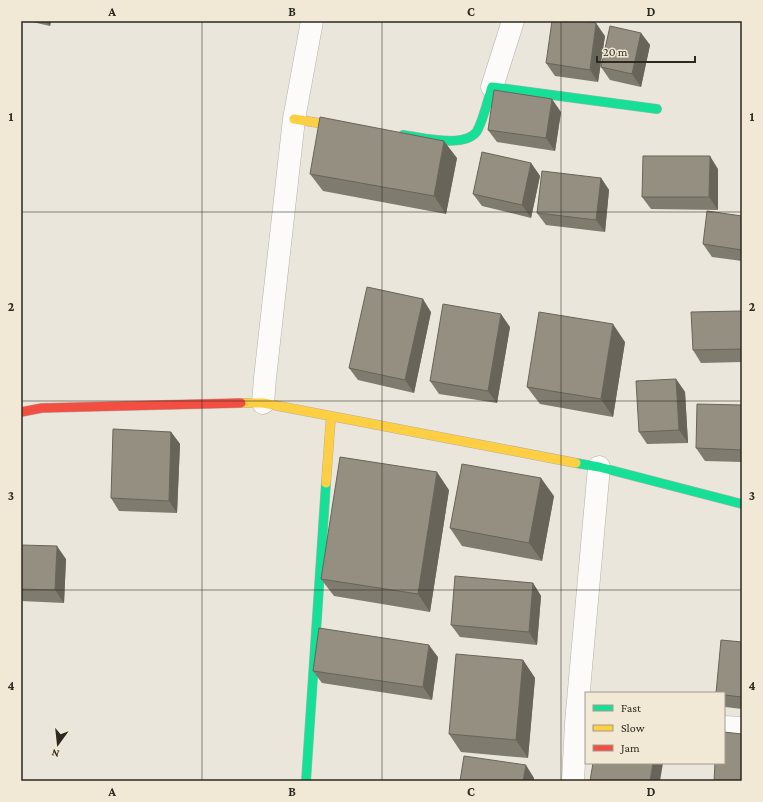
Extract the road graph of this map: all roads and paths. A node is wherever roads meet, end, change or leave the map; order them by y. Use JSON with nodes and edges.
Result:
{"nodes":[{"id":1,"x":312,"y":21,"type":"edge"},
{"id":2,"x":513,"y":21,"type":"edge"},
{"id":3,"x":492,"y":87,"type":"junction"},
{"id":4,"x":657,"y":109,"type":"dead end"},
{"id":5,"x":294,"y":119,"type":"junction"},
{"id":6,"x":357,"y":129,"type":"edge"},
{"id":7,"x":396,"y":134,"type":"edge"},
{"id":8,"x":263,"y":403,"type":"junction"},
{"id":9,"x":21,"y":412,"type":"edge"},
{"id":10,"x":331,"y":416,"type":"junction"},
{"id":11,"x":599,"y":467,"type":"junction"},
{"id":12,"x":742,"y":504,"type":"edge"},
{"id":13,"x":581,"y":723,"type":"edge"},
{"id":14,"x":725,"y":727,"type":"edge"},
{"id":15,"x":742,"y":728,"type":"edge"},
{"id":16,"x":306,"y":781,"type":"edge"},
{"id":17,"x":573,"y":781,"type":"edge"}],
"edges":[{"from":1,"to":5,"type":"street"},
{"from":2,"to":3,"type":"street"},
{"from":3,"to":4,"type":"street"},
{"from":3,"to":7,"type":"street"},
{"from":5,"to":6,"type":"street"},
{"from":5,"to":8,"type":"street"},
{"from":8,"to":9,"type":"street"},
{"from":8,"to":10,"type":"street"},
{"from":10,"to":11,"type":"street"},
{"from":10,"to":16,"type":"street"},
{"from":11,"to":12,"type":"street"},
{"from":11,"to":13,"type":"street"},
{"from":13,"to":17,"type":"street"},
{"from":14,"to":15,"type":"street"}]}
